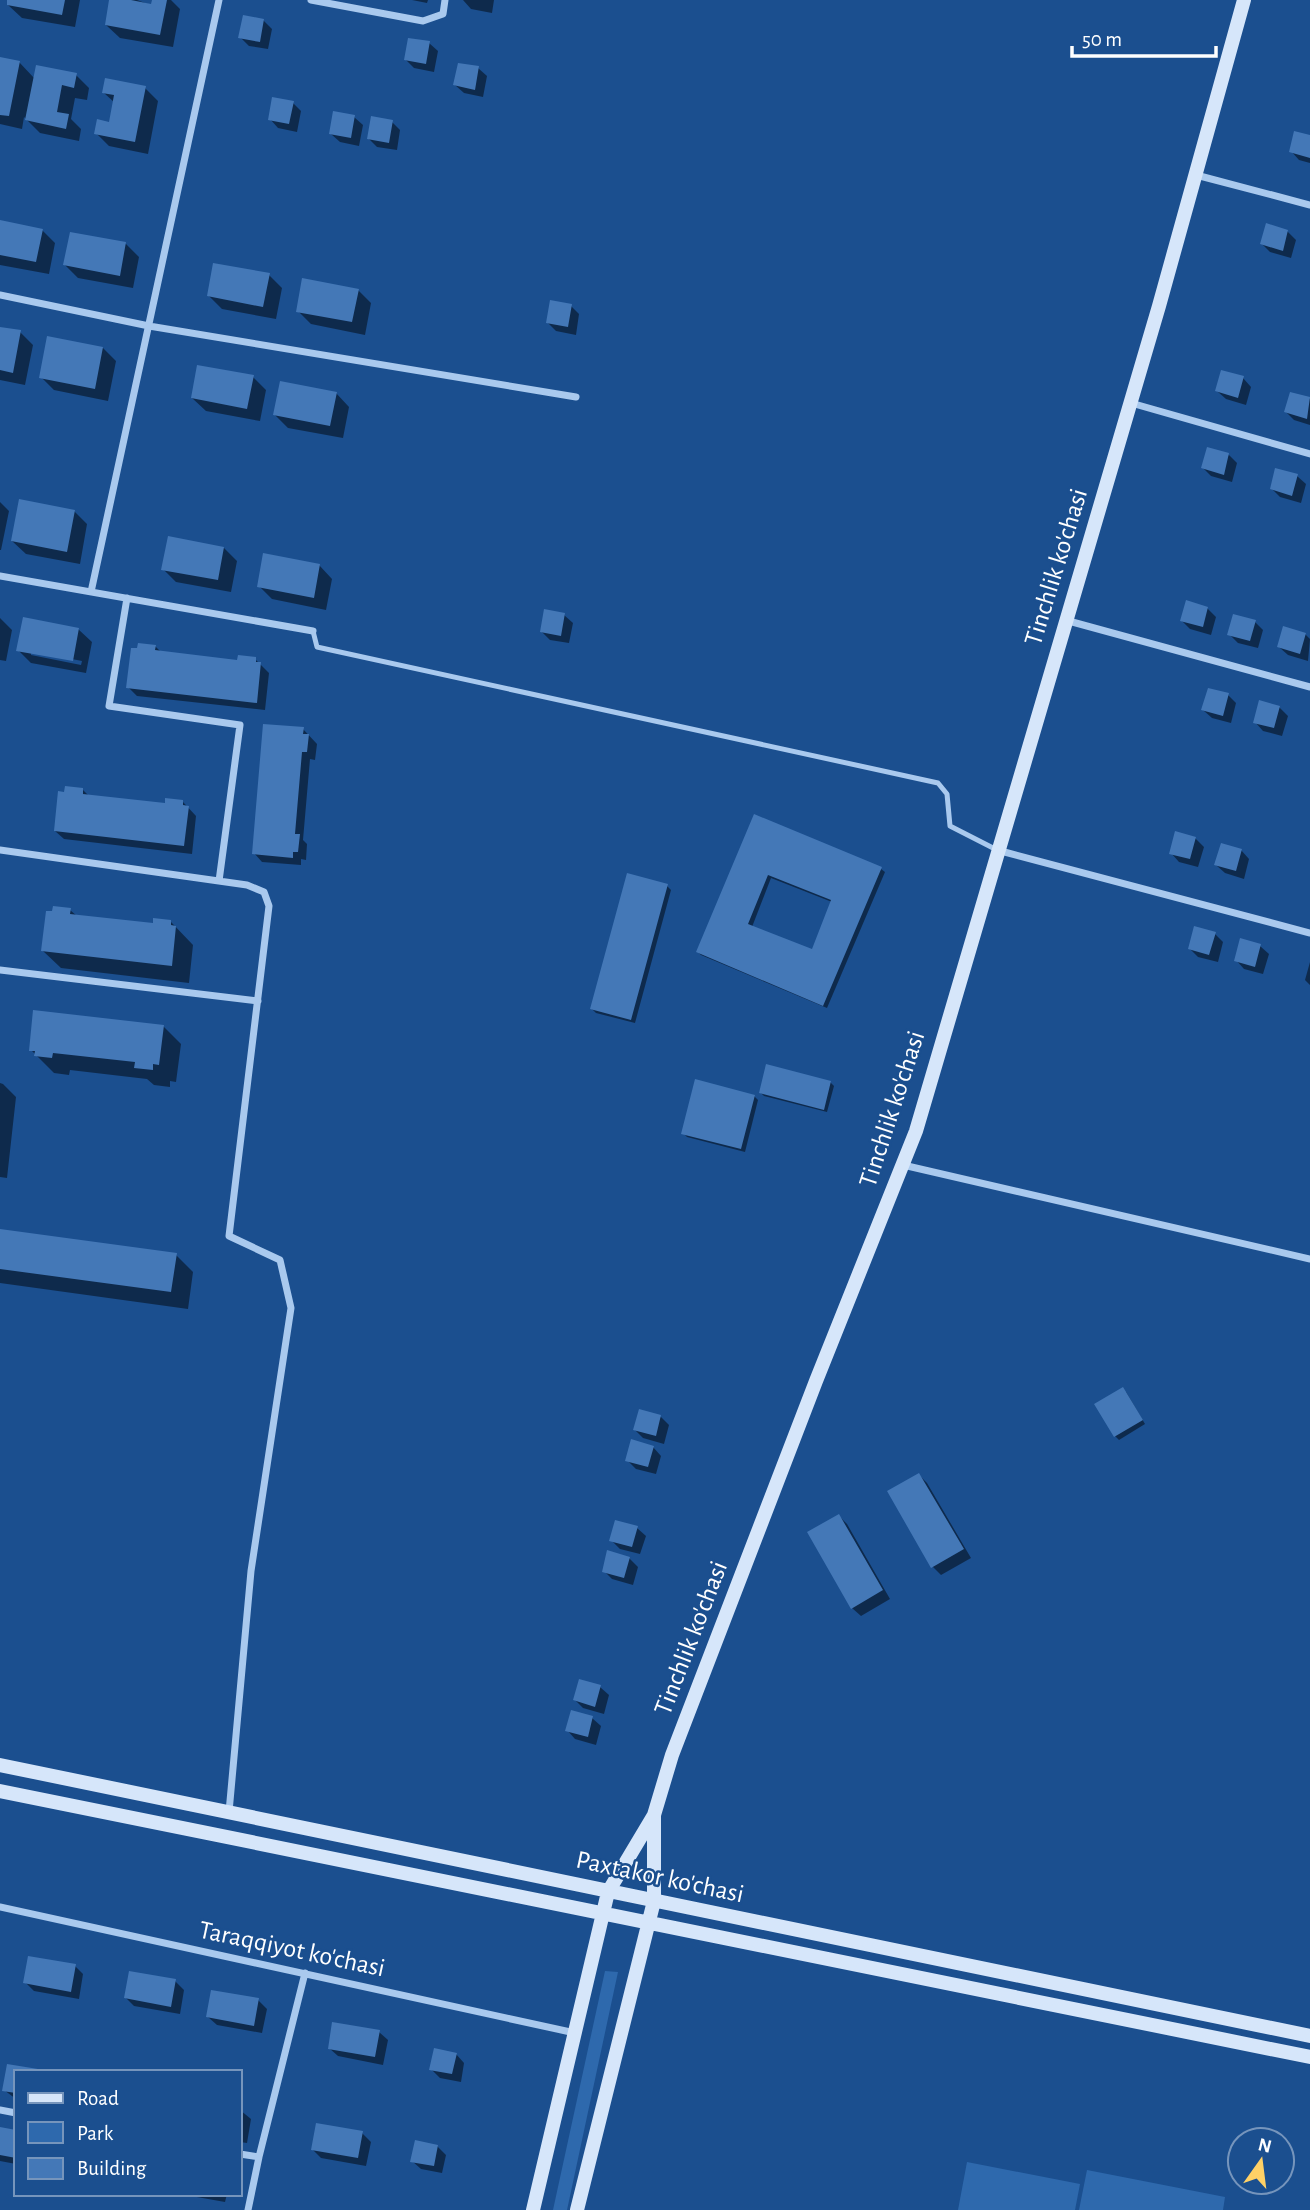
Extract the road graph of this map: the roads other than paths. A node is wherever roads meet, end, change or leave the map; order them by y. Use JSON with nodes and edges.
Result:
{"nodes":[{"id":1,"x":219,"y":0,"type":"edge"},
{"id":2,"x":311,"y":0,"type":"edge"},
{"id":3,"x":445,"y":0,"type":"edge"},
{"id":4,"x":1244,"y":0,"type":"edge"},
{"id":5,"x":1195,"y":174,"type":"junction"},
{"id":6,"x":1310,"y":205,"type":"edge"},
{"id":7,"x":0,"y":295,"type":"edge"},
{"id":8,"x":149,"y":326,"type":"junction"},
{"id":9,"x":576,"y":397,"type":"dead end"},
{"id":10,"x":1130,"y":402,"type":"junction"},
{"id":11,"x":1310,"y":454,"type":"edge"},
{"id":12,"x":0,"y":576,"type":"edge"},
{"id":13,"x":91,"y":592,"type":"junction"},
{"id":14,"x":127,"y":598,"type":"junction"},
{"id":15,"x":1065,"y":620,"type":"junction"},
{"id":16,"x":313,"y":631,"type":"joint"},
{"id":17,"x":1310,"y":687,"type":"edge"},
{"id":18,"x":0,"y":850,"type":"edge"},
{"id":19,"x":997,"y":850,"type":"junction"},
{"id":20,"x":219,"y":881,"type":"junction"},
{"id":21,"x":1310,"y":933,"type":"edge"},
{"id":22,"x":0,"y":970,"type":"edge"},
{"id":23,"x":258,"y":1001,"type":"junction"},
{"id":24,"x":902,"y":1165,"type":"junction"},
{"id":25,"x":1310,"y":1259,"type":"edge"},
{"id":26,"x":0,"y":1765,"type":"edge"},
{"id":27,"x":0,"y":1791,"type":"edge"},
{"id":28,"x":229,"y":1812,"type":"junction"},
{"id":29,"x":654,"y":1815,"type":"junction"},
{"id":30,"x":608,"y":1892,"type":"junction"},
{"id":31,"x":654,"y":1901,"type":"junction"},
{"id":32,"x":0,"y":1907,"type":"edge"},
{"id":33,"x":603,"y":1913,"type":"junction"},
{"id":34,"x":648,"y":1922,"type":"junction"},
{"id":35,"x":305,"y":1973,"type":"junction"},
{"id":36,"x":575,"y":2033,"type":"junction"},
{"id":37,"x":1310,"y":2036,"type":"edge"},
{"id":38,"x":1310,"y":2057,"type":"edge"},
{"id":39,"x":242,"y":2154,"type":"edge"},
{"id":40,"x":259,"y":2157,"type":"junction"},
{"id":41,"x":248,"y":2210,"type":"edge"},
{"id":42,"x":533,"y":2210,"type":"edge"},
{"id":43,"x":577,"y":2210,"type":"edge"}],
"edges":[{"from":1,"to":8,"type":"street"},
{"from":2,"to":3,"type":"street"},
{"from":4,"to":5,"type":"main road","name":"Tinchlik ko'chasi"},
{"from":5,"to":6,"type":"street"},
{"from":5,"to":10,"type":"main road","name":"Tinchlik ko'chasi"},
{"from":7,"to":8,"type":"street"},
{"from":8,"to":9,"type":"street"},
{"from":8,"to":13,"type":"street"},
{"from":10,"to":11,"type":"street"},
{"from":10,"to":15,"type":"main road","name":"Tinchlik ko'chasi"},
{"from":12,"to":13,"type":"street"},
{"from":13,"to":14,"type":"street"},
{"from":14,"to":16,"type":"street"},
{"from":14,"to":20,"type":"street"},
{"from":15,"to":17,"type":"street"},
{"from":15,"to":19,"type":"main road","name":"Tinchlik ko'chasi"},
{"from":16,"to":19,"type":"lane"},
{"from":18,"to":20,"type":"street"},
{"from":19,"to":21,"type":"street"},
{"from":19,"to":24,"type":"main road","name":"Tinchlik ko'chasi"},
{"from":20,"to":23,"type":"street"},
{"from":22,"to":23,"type":"street"},
{"from":23,"to":28,"type":"street"},
{"from":24,"to":25,"type":"street"},
{"from":24,"to":29,"type":"main road","name":"Tinchlik ko'chasi"},
{"from":26,"to":28,"type":"main road","name":"Paxtakor ko'chasi"},
{"from":27,"to":33,"type":"main road","name":"Paxtakor ko'chasi"},
{"from":28,"to":30,"type":"main road","name":"Paxtakor ko'chasi"},
{"from":29,"to":30,"type":"main road","name":"Tinchlik ko'chasi"},
{"from":29,"to":31,"type":"main road","name":"Tinchlik ko'chasi"},
{"from":30,"to":31,"type":"main road","name":"Paxtakor ko'chasi"},
{"from":30,"to":33,"type":"main road","name":"Tinchlik ko'chasi"},
{"from":31,"to":34,"type":"main road","name":"Tinchlik ko'chasi"},
{"from":31,"to":37,"type":"main road","name":"Paxtakor ko'chasi"},
{"from":32,"to":35,"type":"street","name":"Taraqqiyot ko'chasi"},
{"from":33,"to":34,"type":"main road","name":"Paxtakor ko'chasi"},
{"from":33,"to":36,"type":"main road","name":"Tinchlik ko'chasi"},
{"from":34,"to":38,"type":"main road","name":"Paxtakor ko'chasi"},
{"from":34,"to":43,"type":"main road","name":"Tinchlik ko'chasi"},
{"from":35,"to":36,"type":"street","name":"Taraqqiyot ko'chasi"},
{"from":35,"to":40,"type":"street"},
{"from":36,"to":42,"type":"main road","name":"Tinchlik ko'chasi"},
{"from":39,"to":40,"type":"street"},
{"from":40,"to":41,"type":"street"}]}
